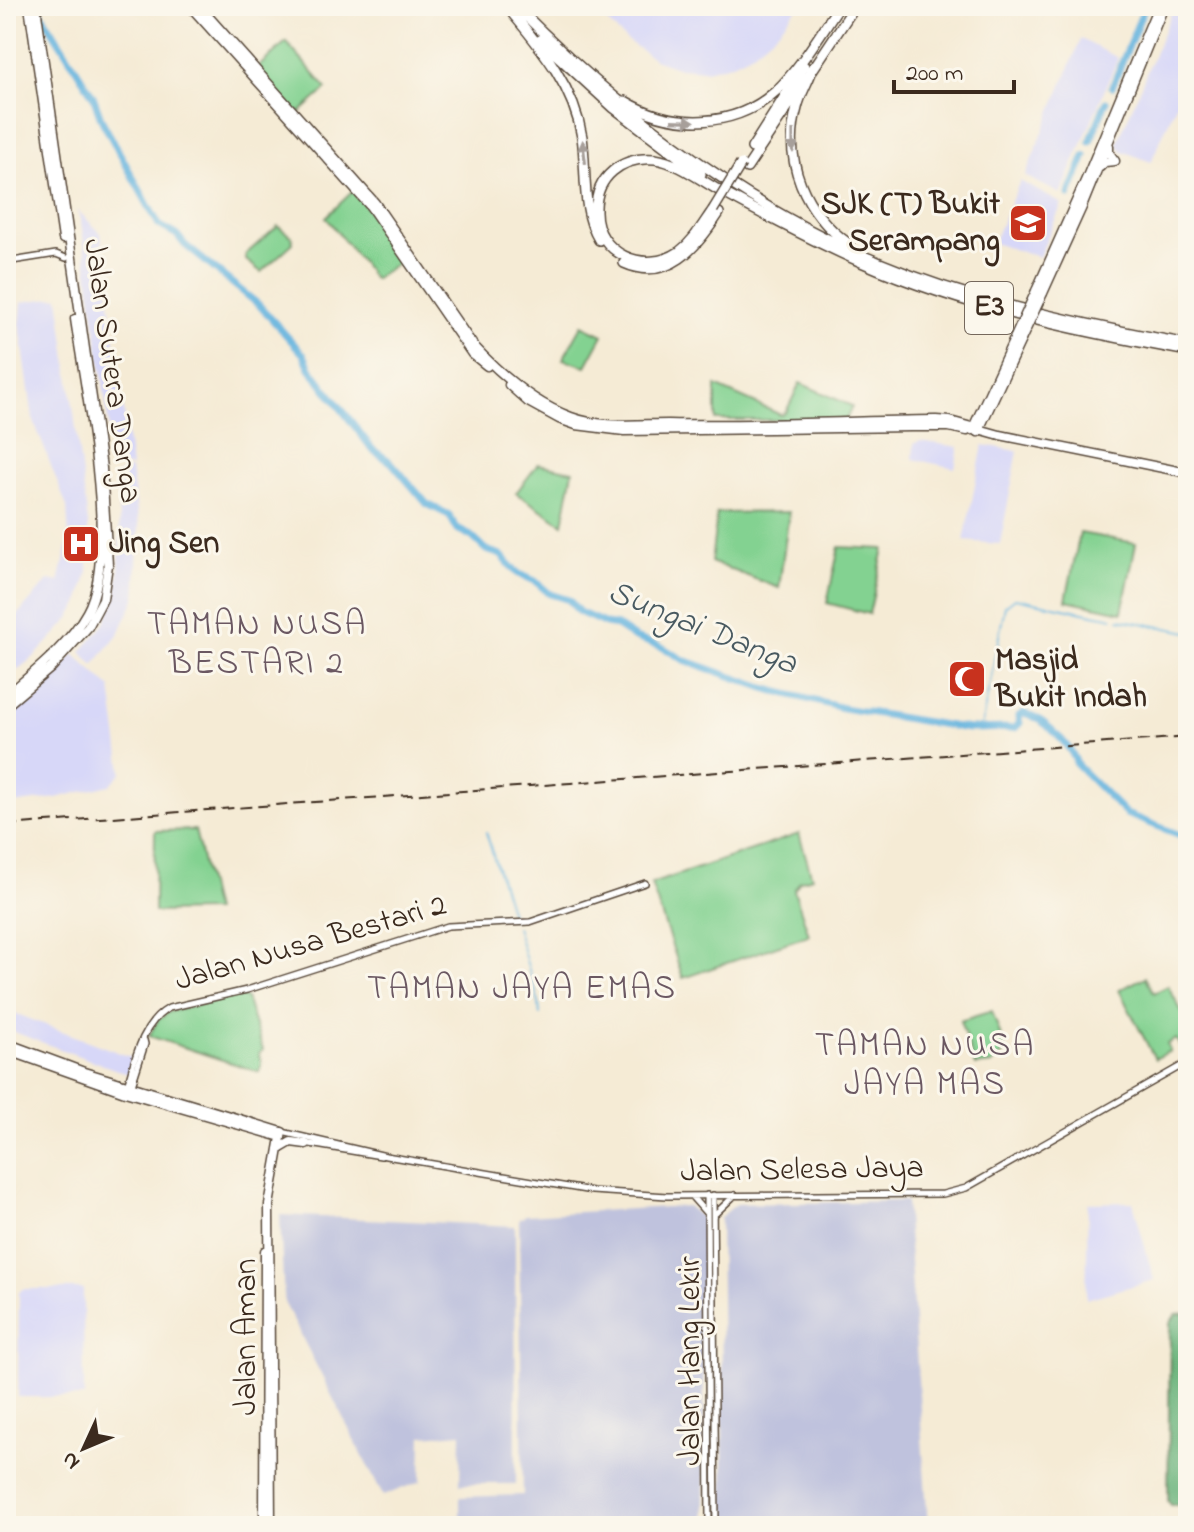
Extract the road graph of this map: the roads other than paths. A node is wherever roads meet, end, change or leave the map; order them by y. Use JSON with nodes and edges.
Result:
{"nodes":[{"id":1,"x":29,"y":6,"type":"edge"},
{"id":2,"x":36,"y":6,"type":"edge"},
{"id":3,"x":190,"y":6,"type":"edge"},
{"id":4,"x":199,"y":6,"type":"edge"},
{"id":5,"x":505,"y":6,"type":"edge"},
{"id":6,"x":842,"y":6,"type":"edge"},
{"id":7,"x":855,"y":6,"type":"edge"},
{"id":8,"x":1158,"y":6,"type":"edge"},
{"id":9,"x":1164,"y":6,"type":"edge"},
{"id":10,"x":515,"y":10,"type":"edge"},
{"id":11,"x":34,"y":26,"type":"junction"},
{"id":12,"x":813,"y":67,"type":"junction"},
{"id":13,"x":589,"y":77,"type":"junction"},
{"id":14,"x":1110,"y":129,"type":"junction"},
{"id":15,"x":744,"y":166,"type":"junction"},
{"id":16,"x":1089,"y":181,"type":"junction"},
{"id":17,"x":739,"y":201,"type":"junction"},
{"id":18,"x":370,"y":202,"type":"junction"},
{"id":19,"x":716,"y":211,"type":"junction"},
{"id":20,"x":65,"y":247,"type":"junction"},
{"id":21,"x":407,"y":249,"type":"junction"},
{"id":22,"x":56,"y":254,"type":"junction"},
{"id":23,"x":867,"y":256,"type":"junction"},
{"id":24,"x":66,"y":258,"type":"junction"},
{"id":25,"x":405,"y":259,"type":"junction"},
{"id":26,"x":6,"y":262,"type":"edge"},
{"id":27,"x":416,"y":263,"type":"junction"},
{"id":28,"x":455,"y":324,"type":"junction"},
{"id":29,"x":1188,"y":344,"type":"edge"},
{"id":30,"x":1188,"y":351,"type":"edge"},
{"id":31,"x":975,"y":430,"type":"junction"},
{"id":32,"x":1188,"y":473,"type":"edge"},
{"id":33,"x":6,"y":696,"type":"edge"},
{"id":34,"x":6,"y":706,"type":"edge"},
{"id":35,"x":645,"y":883,"type":"dead end"},
{"id":36,"x":6,"y":1046,"type":"edge"},
{"id":37,"x":1188,"y":1062,"type":"edge"},
{"id":38,"x":128,"y":1089,"type":"junction"},
{"id":39,"x":243,"y":1126,"type":"junction"},
{"id":40,"x":279,"y":1134,"type":"junction"},
{"id":41,"x":306,"y":1144,"type":"junction"},
{"id":42,"x":277,"y":1149,"type":"junction"},
{"id":43,"x":386,"y":1156,"type":"junction"},
{"id":44,"x":710,"y":1195,"type":"junction"},
{"id":45,"x":736,"y":1195,"type":"junction"},
{"id":46,"x":692,"y":1196,"type":"junction"},
{"id":47,"x":710,"y":1214,"type":"junction"},
{"id":48,"x":264,"y":1526,"type":"edge"},
{"id":49,"x":271,"y":1526,"type":"edge"},
{"id":50,"x":709,"y":1526,"type":"edge"},
{"id":51,"x":716,"y":1526,"type":"edge"}],
"edges":[{"from":1,"to":11,"type":"main road","name":"Jalan Sutera Danga"},
{"from":2,"to":11,"type":"main road","name":"Jalan Sutera Danga"},
{"from":3,"to":18,"type":"main road"},
{"from":4,"to":18,"type":"main road"},
{"from":5,"to":10,"type":"highway","number":"E3"},
{"from":13,"to":6,"type":"highway","one_way":true},
{"from":6,"to":15,"type":"highway"},
{"from":7,"to":12,"type":"highway"},
{"from":8,"to":14,"type":"main road"},
{"from":9,"to":14,"type":"main road"},
{"from":10,"to":13,"type":"highway","number":"E3"},
{"from":10,"to":17,"type":"highway","number":"E3"},
{"from":19,"to":10,"type":"highway","one_way":true},
{"from":11,"to":20,"type":"main road","name":"Jalan Sutera Danga"},
{"from":11,"to":34,"type":"main road","name":"Jalan Sutera Danga"},
{"from":12,"to":15,"type":"highway"},
{"from":12,"to":23,"type":"highway","one_way":true},
{"from":13,"to":23,"type":"highway","number":"E3"},
{"from":14,"to":16,"type":"main road"},
{"from":14,"to":16,"type":"main road"},
{"from":14,"to":16,"type":"main road"},
{"from":15,"to":19,"type":"highway","bridge":true},
{"from":16,"to":31,"type":"main road","bridge":true},
{"from":17,"to":19,"type":"highway"},
{"from":17,"to":30,"type":"highway","number":"E3"},
{"from":18,"to":21,"type":"main road"},
{"from":18,"to":25,"type":"main road"},
{"from":20,"to":22,"type":"street"},
{"from":20,"to":24,"type":"main road","name":"Jalan Sutera Danga"},
{"from":21,"to":25,"type":"main road"},
{"from":21,"to":27,"type":"main road"},
{"from":22,"to":24,"type":"street"},
{"from":22,"to":26,"type":"street"},
{"from":23,"to":29,"type":"highway","number":"E3"},
{"from":24,"to":33,"type":"main road","name":"Jalan Sutera Danga"},
{"from":25,"to":27,"type":"main road"},
{"from":25,"to":28,"type":"main road"},
{"from":27,"to":28,"type":"main road"},
{"from":28,"to":31,"type":"main road"},
{"from":31,"to":32,"type":"main road"},
{"from":35,"to":38,"type":"street","name":"Jalan Nusa Bestari 2"},
{"from":36,"to":38,"type":"main road","name":"Jalan Selesa Jaya"},
{"from":37,"to":45,"type":"street","name":"Jalan Selesa Jaya"},
{"from":38,"to":39,"type":"main road","name":"Jalan Selesa Jaya"},
{"from":38,"to":40,"type":"main road","name":"Jalan Selesa Jaya"},
{"from":39,"to":40,"type":"main road","name":"Jalan Selesa Jaya"},
{"from":39,"to":42,"type":"main road"},
{"from":40,"to":41,"type":"street","name":"Jalan Selesa Jaya"},
{"from":40,"to":42,"type":"main road"},
{"from":40,"to":43,"type":"street","name":"Jalan Selesa Jaya"},
{"from":41,"to":42,"type":"main road"},
{"from":41,"to":43,"type":"street","name":"Jalan Selesa Jaya"},
{"from":42,"to":48,"type":"main road","name":"Jalan Aman"},
{"from":42,"to":49,"type":"main road","name":"Jalan Aman"},
{"from":43,"to":46,"type":"street","name":"Jalan Selesa Jaya"},
{"from":44,"to":45,"type":"street","name":"Jalan Selesa Jaya"},
{"from":44,"to":46,"type":"street","name":"Jalan Selesa Jaya"},
{"from":44,"to":47,"type":"street","name":"Jalan Hang Lekir"},
{"from":45,"to":47,"type":"street"},
{"from":46,"to":47,"type":"street"},
{"from":47,"to":50,"type":"street","name":"Jalan Hang Lekir"},
{"from":47,"to":51,"type":"street","name":"Jalan Hang Lekir"}]}
